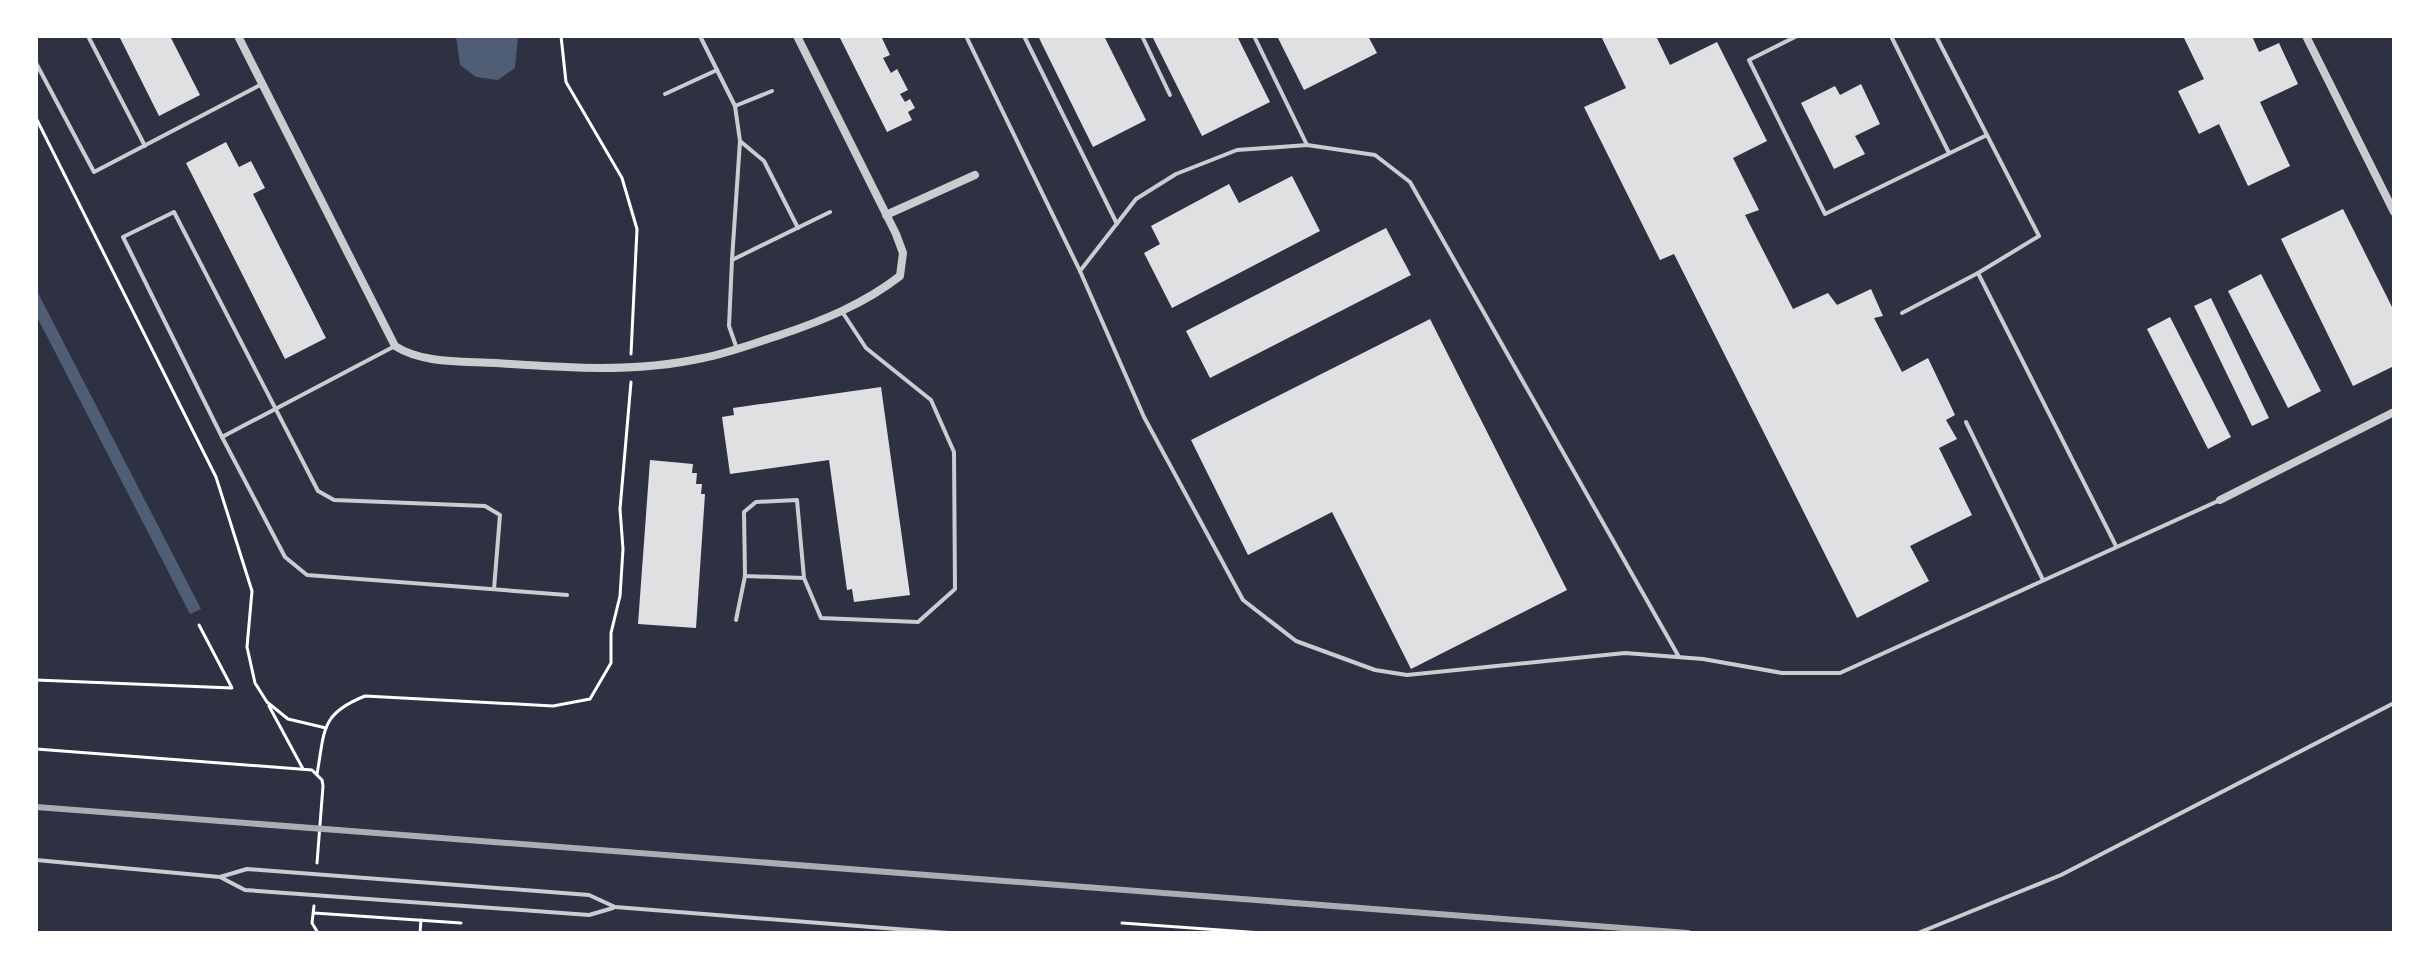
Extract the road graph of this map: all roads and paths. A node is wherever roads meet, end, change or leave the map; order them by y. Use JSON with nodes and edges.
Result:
{"nodes":[{"id":1,"x":88,"y":36,"type":"edge"},
{"id":2,"x":238,"y":36,"type":"edge"},
{"id":3,"x":561,"y":36,"type":"edge"},
{"id":4,"x":700,"y":36,"type":"edge"},
{"id":5,"x":797,"y":36,"type":"edge"},
{"id":6,"x":966,"y":36,"type":"edge"},
{"id":7,"x":1024,"y":36,"type":"edge"},
{"id":8,"x":1142,"y":36,"type":"edge"},
{"id":9,"x":1254,"y":36,"type":"edge"},
{"id":10,"x":1797,"y":36,"type":"edge"},
{"id":11,"x":1891,"y":36,"type":"edge"},
{"id":12,"x":1936,"y":36,"type":"edge"},
{"id":13,"x":2306,"y":36,"type":"edge"},
{"id":14,"x":36,"y":63,"type":"edge"},
{"id":15,"x":717,"y":70,"type":"junction"},
{"id":16,"x":262,"y":84,"type":"junction"},
{"id":17,"x":772,"y":91,"type":"dead end"},
{"id":18,"x":665,"y":94,"type":"dead end"},
{"id":19,"x":1170,"y":95,"type":"dead end"},
{"id":20,"x":735,"y":106,"type":"junction"},
{"id":21,"x":36,"y":118,"type":"edge"},
{"id":22,"x":1987,"y":135,"type":"junction"},
{"id":23,"x":740,"y":141,"type":"junction"},
{"id":24,"x":1307,"y":145,"type":"junction"},
{"id":25,"x":145,"y":146,"type":"junction"},
{"id":26,"x":1949,"y":153,"type":"junction"},
{"id":27,"x":975,"y":175,"type":"dead end"},
{"id":28,"x":830,"y":212,"type":"dead end"},
{"id":29,"x":2394,"y":212,"type":"edge"},
{"id":30,"x":886,"y":215,"type":"junction"},
{"id":31,"x":1117,"y":224,"type":"junction"},
{"id":32,"x":798,"y":228,"type":"junction"},
{"id":33,"x":732,"y":260,"type":"junction"},
{"id":34,"x":1080,"y":271,"type":"junction"},
{"id":35,"x":1978,"y":273,"type":"junction"},
{"id":36,"x":842,"y":311,"type":"junction"},
{"id":37,"x":1902,"y":313,"type":"dead end"},
{"id":38,"x":395,"y":346,"type":"junction"},
{"id":39,"x":737,"y":349,"type":"junction"},
{"id":40,"x":632,"y":367,"type":"junction"},
{"id":41,"x":275,"y":411,"type":"junction"},
{"id":42,"x":2394,"y":412,"type":"edge"},
{"id":43,"x":1966,"y":422,"type":"dead end"},
{"id":44,"x":222,"y":437,"type":"junction"},
{"id":45,"x":2220,"y":500,"type":"joint"},
{"id":46,"x":2116,"y":546,"type":"junction"},
{"id":47,"x":745,"y":576,"type":"junction"},
{"id":48,"x":804,"y":578,"type":"junction"},
{"id":49,"x":2043,"y":580,"type":"junction"},
{"id":50,"x":494,"y":589,"type":"junction"},
{"id":51,"x":567,"y":595,"type":"dead end"},
{"id":52,"x":736,"y":620,"type":"dead end"},
{"id":53,"x":199,"y":625,"type":"dead end"},
{"id":54,"x":1679,"y":657,"type":"junction"},
{"id":55,"x":36,"y":680,"type":"edge"},
{"id":56,"x":267,"y":702,"type":"junction"},
{"id":57,"x":2394,"y":703,"type":"edge"},
{"id":58,"x":326,"y":728,"type":"junction"},
{"id":59,"x":36,"y":749,"type":"edge"},
{"id":60,"x":303,"y":769,"type":"junction"},
{"id":61,"x":317,"y":774,"type":"junction"},
{"id":62,"x":36,"y":860,"type":"edge"},
{"id":63,"x":316,"y":874,"type":"junction"},
{"id":64,"x":220,"y":877,"type":"junction"},
{"id":65,"x":314,"y":896,"type":"junction"},
{"id":66,"x":615,"y":907,"type":"junction"},
{"id":67,"x":313,"y":913,"type":"junction"},
{"id":68,"x":421,"y":920,"type":"junction"},
{"id":69,"x":461,"y":923,"type":"dead end"},
{"id":70,"x":1122,"y":923,"type":"dead end"},
{"id":71,"x":318,"y":933,"type":"edge"},
{"id":72,"x":420,"y":933,"type":"edge"},
{"id":73,"x":948,"y":933,"type":"edge"},
{"id":74,"x":1262,"y":933,"type":"edge"},
{"id":75,"x":1918,"y":933,"type":"edge"}],
"edges":[{"from":1,"to":25,"type":"lane"},
{"from":2,"to":16,"type":"street"},
{"from":3,"to":40,"type":"path"},
{"from":4,"to":15,"type":"lane"},
{"from":5,"to":30,"type":"street"},
{"from":6,"to":34,"type":"lane"},
{"from":7,"to":31,"type":"lane"},
{"from":8,"to":19,"type":"lane"},
{"from":9,"to":24,"type":"lane"},
{"from":10,"to":26,"type":"lane"},
{"from":11,"to":26,"type":"lane"},
{"from":12,"to":22,"type":"lane"},
{"from":13,"to":29,"type":"street"},
{"from":14,"to":25,"type":"lane"},
{"from":15,"to":18,"type":"lane"},
{"from":15,"to":20,"type":"lane"},
{"from":16,"to":25,"type":"lane"},
{"from":16,"to":38,"type":"street"},
{"from":17,"to":20,"type":"lane"},
{"from":20,"to":23,"type":"lane"},
{"from":21,"to":56,"type":"path"},
{"from":22,"to":26,"type":"lane"},
{"from":22,"to":35,"type":"lane"},
{"from":23,"to":32,"type":"lane"},
{"from":23,"to":33,"type":"lane"},
{"from":24,"to":31,"type":"lane"},
{"from":24,"to":54,"type":"lane"},
{"from":27,"to":30,"type":"street"},
{"from":28,"to":32,"type":"lane"},
{"from":30,"to":36,"type":"street"},
{"from":31,"to":34,"type":"lane"},
{"from":32,"to":33,"type":"lane"},
{"from":33,"to":39,"type":"lane"},
{"from":34,"to":54,"type":"lane"},
{"from":35,"to":37,"type":"lane"},
{"from":35,"to":46,"type":"lane"},
{"from":36,"to":39,"type":"street"},
{"from":36,"to":48,"type":"lane"},
{"from":38,"to":40,"type":"street"},
{"from":38,"to":41,"type":"lane"},
{"from":39,"to":40,"type":"street"},
{"from":40,"to":58,"type":"path"},
{"from":41,"to":44,"type":"lane"},
{"from":41,"to":44,"type":"lane"},
{"from":41,"to":50,"type":"lane"},
{"from":42,"to":45,"type":"street"},
{"from":43,"to":49,"type":"lane"},
{"from":44,"to":50,"type":"lane"},
{"from":45,"to":46,"type":"lane"},
{"from":46,"to":49,"type":"lane"},
{"from":47,"to":48,"type":"lane"},
{"from":47,"to":48,"type":"lane"},
{"from":47,"to":52,"type":"lane"},
{"from":49,"to":54,"type":"lane"},
{"from":50,"to":51,"type":"lane"},
{"from":53,"to":55,"type":"path"},
{"from":56,"to":58,"type":"path"},
{"from":56,"to":60,"type":"path"},
{"from":57,"to":75,"type":"lane"},
{"from":58,"to":61,"type":"path"},
{"from":59,"to":60,"type":"path"},
{"from":60,"to":61,"type":"path"},
{"from":61,"to":63,"type":"path"},
{"from":62,"to":64,"type":"lane"},
{"from":63,"to":64,"type":"lane"},
{"from":63,"to":66,"type":"lane"},
{"from":64,"to":65,"type":"lane"},
{"from":65,"to":66,"type":"lane"},
{"from":65,"to":67,"type":"path"},
{"from":66,"to":73,"type":"lane"},
{"from":67,"to":68,"type":"path"},
{"from":67,"to":71,"type":"path"},
{"from":68,"to":69,"type":"path"},
{"from":68,"to":72,"type":"path"},
{"from":70,"to":74,"type":"path"}]}
